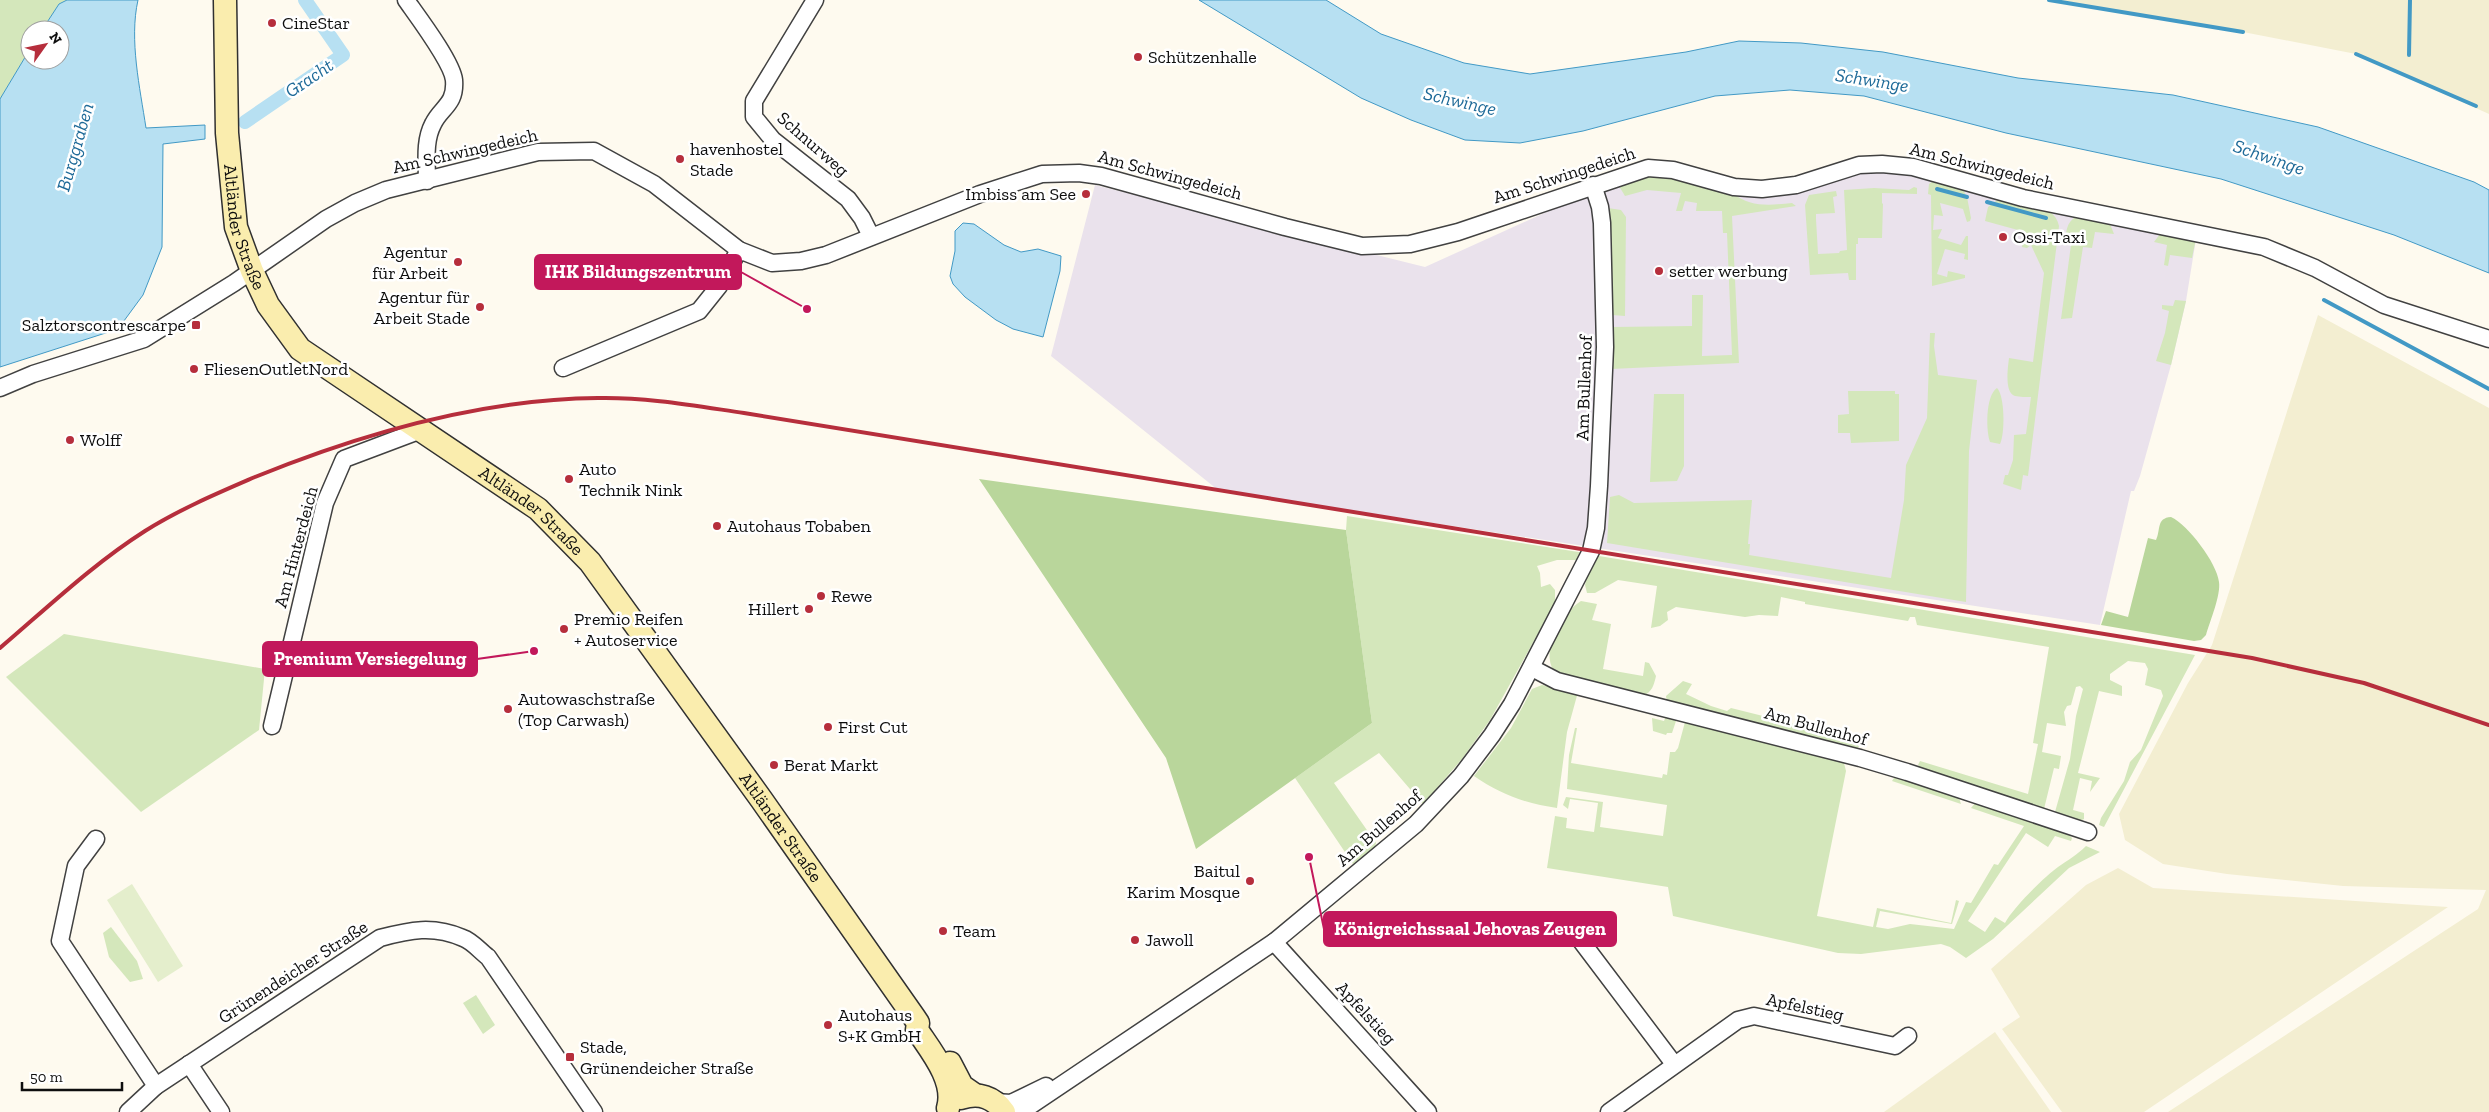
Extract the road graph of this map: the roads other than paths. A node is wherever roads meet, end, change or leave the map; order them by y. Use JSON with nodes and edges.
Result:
{"nodes":[{"id":1,"x":406,"y":0,"type":"edge"},
{"id":2,"x":815,"y":0,"type":"edge"},
{"id":3,"x":225,"y":2,"type":"edge"},
{"id":4,"x":428,"y":181,"type":"junction"},
{"id":5,"x":1593,"y":186,"type":"junction"},
{"id":6,"x":870,"y":236,"type":"junction"},
{"id":7,"x":738,"y":250,"type":"junction"},
{"id":8,"x":252,"y":271,"type":"junction"},
{"id":9,"x":2489,"y":339,"type":"edge"},
{"id":10,"x":563,"y":368,"type":"dead end"},
{"id":11,"x":0,"y":388,"type":"edge"},
{"id":12,"x":421,"y":430,"type":"junction"},
{"id":13,"x":1532,"y":668,"type":"junction"},
{"id":14,"x":272,"y":726,"type":"dead end"},
{"id":15,"x":2088,"y":832,"type":"dead end"},
{"id":16,"x":96,"y":838,"type":"dead end"},
{"id":17,"x":1545,"y":927,"type":"dead end"},
{"id":18,"x":1274,"y":942,"type":"junction"},
{"id":19,"x":918,"y":1023,"type":"junction"},
{"id":20,"x":1908,"y":1036,"type":"dead end"},
{"id":21,"x":189,"y":1064,"type":"junction"},
{"id":22,"x":1090,"y":1064,"type":"junction"},
{"id":23,"x":1674,"y":1064,"type":"junction"},
{"id":24,"x":156,"y":1086,"type":"junction"},
{"id":25,"x":991,"y":1103,"type":"edge"},
{"id":26,"x":947,"y":1110,"type":"edge"},
{"id":27,"x":128,"y":1112,"type":"edge"},
{"id":28,"x":221,"y":1112,"type":"edge"},
{"id":29,"x":594,"y":1112,"type":"edge"},
{"id":30,"x":1021,"y":1112,"type":"edge"},
{"id":31,"x":1428,"y":1112,"type":"edge"},
{"id":32,"x":1609,"y":1112,"type":"edge"}],
"edges":[{"from":1,"to":4,"type":"street"},
{"from":2,"to":6,"type":"street","name":"Schnurweg"},
{"from":3,"to":8,"type":"main road","name":"Altländer Straße"},
{"from":4,"to":7,"type":"street","name":"Am Schwingedeich"},
{"from":4,"to":8,"type":"street","name":"Am Schwingedeich"},
{"from":5,"to":6,"type":"street","name":"Am Schwingedeich"},
{"from":5,"to":9,"type":"street","name":"Am Schwingedeich"},
{"from":5,"to":13,"type":"street","name":"Am Bullenhof"},
{"from":6,"to":7,"type":"street","name":"Am Schwingedeich"},
{"from":7,"to":10,"type":"street"},
{"from":8,"to":11,"type":"street"},
{"from":8,"to":12,"type":"main road","name":"Altländer Straße"},
{"from":12,"to":14,"type":"street","name":"Am Hinterdeich"},
{"from":12,"to":19,"type":"main road","name":"Altländer Straße"},
{"from":13,"to":15,"type":"street","name":"Am Bullenhof"},
{"from":13,"to":18,"type":"street","name":"Am Bullenhof"},
{"from":16,"to":24,"type":"street"},
{"from":17,"to":23,"type":"street"},
{"from":18,"to":22,"type":"street","name":"Am Bullenhof"},
{"from":18,"to":31,"type":"street","name":"Apfelstieg"},
{"from":19,"to":25,"type":"main road","name":"Altländer Straße"},
{"from":19,"to":26,"type":"main road","name":"Altländer Straße"},
{"from":20,"to":23,"type":"street","name":"Apfelstieg"},
{"from":21,"to":24,"type":"street","name":"Grünendeicher Straße"},
{"from":21,"to":28,"type":"street"},
{"from":21,"to":29,"type":"street","name":"Grünendeicher Straße"},
{"from":22,"to":25,"type":"street","name":"Am Bullenhof"},
{"from":22,"to":30,"type":"street","name":"Am Bullenhof"},
{"from":23,"to":32,"type":"street","name":"Apfelstieg"},
{"from":24,"to":27,"type":"street","name":"Grünendeicher Straße"},
{"from":25,"to":26,"type":"main road"}]}
